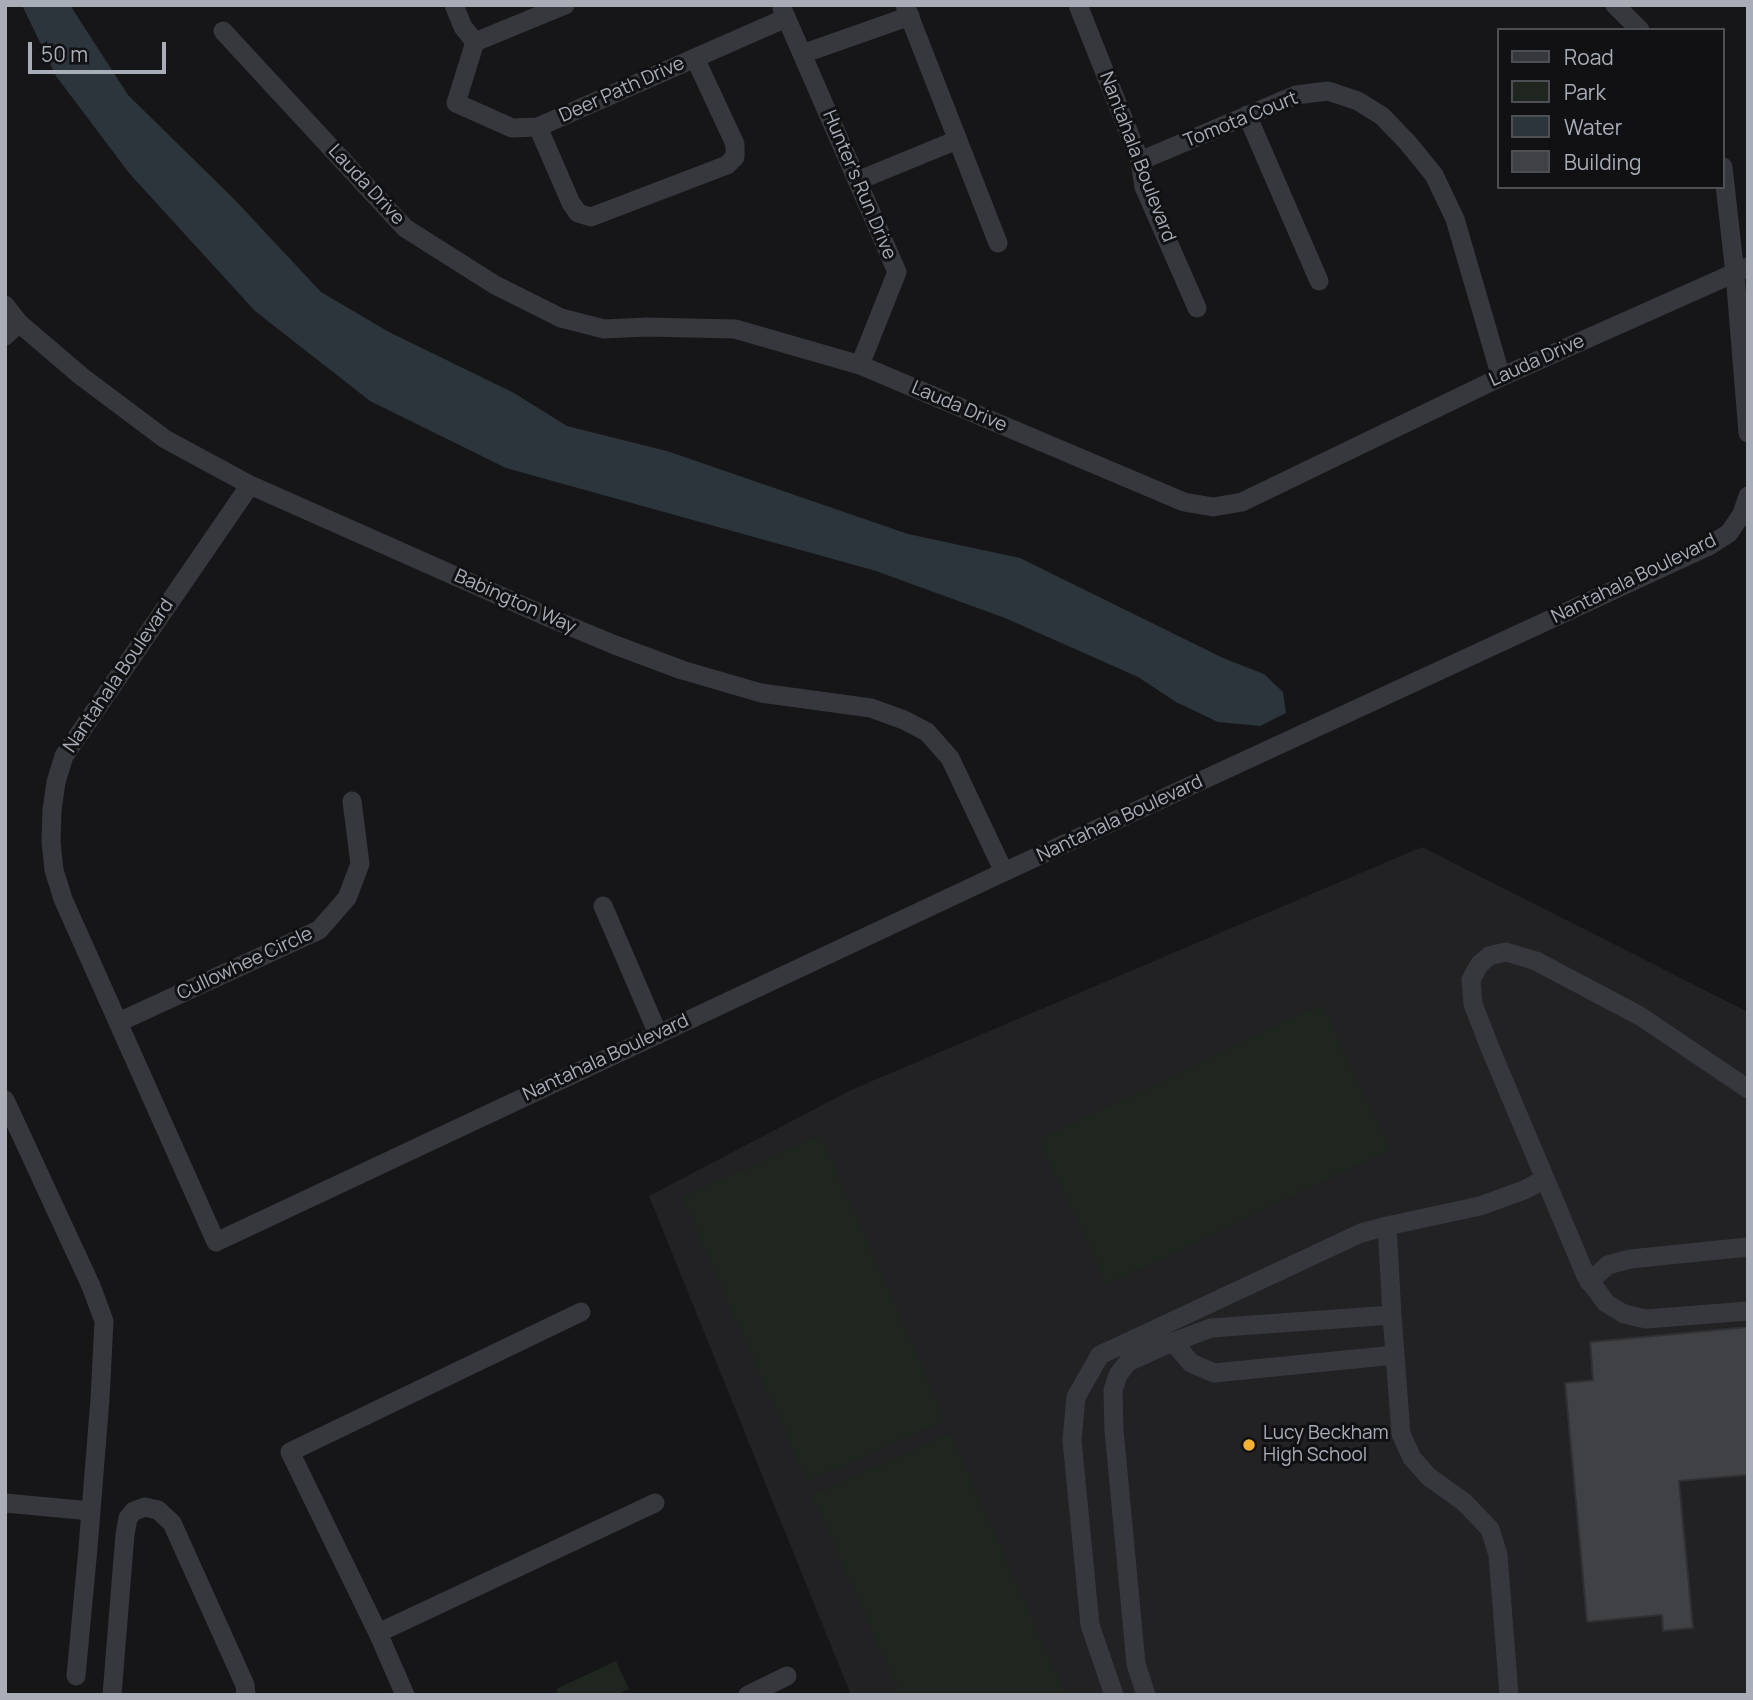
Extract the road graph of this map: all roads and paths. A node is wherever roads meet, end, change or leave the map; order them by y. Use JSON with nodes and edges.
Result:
{"nodes":[{"id":1,"x":454,"y":5,"type":"edge"},
{"id":2,"x":565,"y":5,"type":"edge"},
{"id":3,"x":1078,"y":5,"type":"edge"},
{"id":4,"x":1615,"y":5,"type":"edge"},
{"id":5,"x":784,"y":11,"type":"edge"},
{"id":6,"x":908,"y":11,"type":"edge"},
{"id":7,"x":1638,"y":28,"type":"edge"},
{"id":8,"x":223,"y":31,"type":"dead end"},
{"id":9,"x":475,"y":42,"type":"junction"},
{"id":10,"x":802,"y":54,"type":"junction"},
{"id":11,"x":695,"y":58,"type":"junction"},
{"id":12,"x":1248,"y":115,"type":"junction"},
{"id":13,"x":538,"y":127,"type":"junction"},
{"id":14,"x":957,"y":139,"type":"junction"},
{"id":15,"x":1140,"y":160,"type":"junction"},
{"id":16,"x":1725,"y":178,"type":"edge"},
{"id":17,"x":857,"y":181,"type":"junction"},
{"id":18,"x":998,"y":243,"type":"dead end"},
{"id":19,"x":1742,"y":270,"type":"edge"},
{"id":20,"x":1319,"y":281,"type":"dead end"},
{"id":21,"x":5,"y":305,"type":"edge"},
{"id":22,"x":1197,"y":308,"type":"dead end"},
{"id":23,"x":12,"y":329,"type":"edge"},
{"id":24,"x":860,"y":365,"type":"junction"},
{"id":25,"x":1501,"y":377,"type":"junction"},
{"id":26,"x":1748,"y":433,"type":"edge"},
{"id":27,"x":250,"y":485,"type":"junction"},
{"id":28,"x":1748,"y":496,"type":"edge"},
{"id":29,"x":352,"y":801,"type":"dead end"},
{"id":30,"x":1004,"y":872,"type":"junction"},
{"id":31,"x":603,"y":906,"type":"dead end"},
{"id":32,"x":118,"y":1022,"type":"junction"},
{"id":33,"x":658,"y":1034,"type":"junction"},
{"id":34,"x":1748,"y":1089,"type":"edge"},
{"id":35,"x":5,"y":1100,"type":"edge"},
{"id":36,"x":1545,"y":1179,"type":"junction"},
{"id":37,"x":1387,"y":1226,"type":"junction"},
{"id":38,"x":1748,"y":1247,"type":"edge"},
{"id":39,"x":1589,"y":1282,"type":"junction"},
{"id":40,"x":1748,"y":1311,"type":"edge"},
{"id":41,"x":581,"y":1312,"type":"dead end"},
{"id":42,"x":1392,"y":1315,"type":"junction"},
{"id":43,"x":1173,"y":1342,"type":"junction"},
{"id":44,"x":1395,"y":1355,"type":"junction"},
{"id":45,"x":5,"y":1503,"type":"edge"},
{"id":46,"x":654,"y":1503,"type":"dead end"},
{"id":47,"x":91,"y":1511,"type":"junction"},
{"id":48,"x":378,"y":1633,"type":"junction"},
{"id":49,"x":76,"y":1676,"type":"dead end"},
{"id":50,"x":787,"y":1676,"type":"dead end"},
{"id":51,"x":112,"y":1695,"type":"edge"},
{"id":52,"x":246,"y":1695,"type":"edge"},
{"id":53,"x":405,"y":1695,"type":"edge"},
{"id":54,"x":748,"y":1695,"type":"edge"},
{"id":55,"x":1114,"y":1695,"type":"edge"},
{"id":56,"x":1146,"y":1695,"type":"edge"},
{"id":57,"x":1509,"y":1695,"type":"edge"}],
"edges":[{"from":1,"to":9,"type":"street"},
{"from":2,"to":9,"type":"street"},
{"from":3,"to":15,"type":"street","name":"Nantahala Boulevard"},
{"from":4,"to":7,"type":"street"},
{"from":5,"to":10,"type":"street","name":"Hunter's Run Drive"},
{"from":5,"to":11,"type":"street","name":"Deer Path Drive"},
{"from":6,"to":10,"type":"street"},
{"from":6,"to":14,"type":"street"},
{"from":8,"to":24,"type":"street","name":"Lauda Drive"},
{"from":9,"to":13,"type":"street","name":"Deer Path Drive"},
{"from":10,"to":17,"type":"street","name":"Hunter's Run Drive"},
{"from":11,"to":13,"type":"street","name":"Deer Path Drive"},
{"from":11,"to":13,"type":"street"},
{"from":12,"to":15,"type":"street","name":"Tomota Court"},
{"from":12,"to":20,"type":"street"},
{"from":12,"to":25,"type":"street","name":"Tomota Court"},
{"from":14,"to":17,"type":"street"},
{"from":14,"to":18,"type":"street"},
{"from":15,"to":22,"type":"street","name":"Nantahala Boulevard"},
{"from":16,"to":19,"type":"street"},
{"from":17,"to":24,"type":"street","name":"Hunter's Run Drive"},
{"from":19,"to":25,"type":"street","name":"Lauda Drive"},
{"from":19,"to":26,"type":"street"},
{"from":21,"to":23,"type":"street","name":"Babington Way"},
{"from":23,"to":27,"type":"street","name":"Babington Way"},
{"from":24,"to":25,"type":"street","name":"Lauda Drive"},
{"from":27,"to":30,"type":"street","name":"Babington Way"},
{"from":27,"to":32,"type":"street","name":"Nantahala Boulevard"},
{"from":28,"to":30,"type":"street","name":"Nantahala Boulevard"},
{"from":29,"to":32,"type":"street","name":"Cullowhee Circle"},
{"from":30,"to":33,"type":"street","name":"Nantahala Boulevard"},
{"from":31,"to":33,"type":"street"},
{"from":32,"to":33,"type":"street","name":"Nantahala Boulevard"},
{"from":34,"to":36,"type":"street"},
{"from":35,"to":47,"type":"street"},
{"from":36,"to":37,"type":"street"},
{"from":36,"to":39,"type":"street"},
{"from":37,"to":42,"type":"street"},
{"from":37,"to":55,"type":"street"},
{"from":38,"to":39,"type":"street"},
{"from":39,"to":40,"type":"street"},
{"from":41,"to":48,"type":"street"},
{"from":42,"to":43,"type":"street"},
{"from":42,"to":44,"type":"street"},
{"from":43,"to":44,"type":"street"},
{"from":43,"to":56,"type":"street"},
{"from":44,"to":57,"type":"street"},
{"from":45,"to":47,"type":"street"},
{"from":46,"to":48,"type":"street"},
{"from":47,"to":49,"type":"street"},
{"from":48,"to":53,"type":"street"},
{"from":50,"to":54,"type":"street"},
{"from":51,"to":52,"type":"street"}]}
